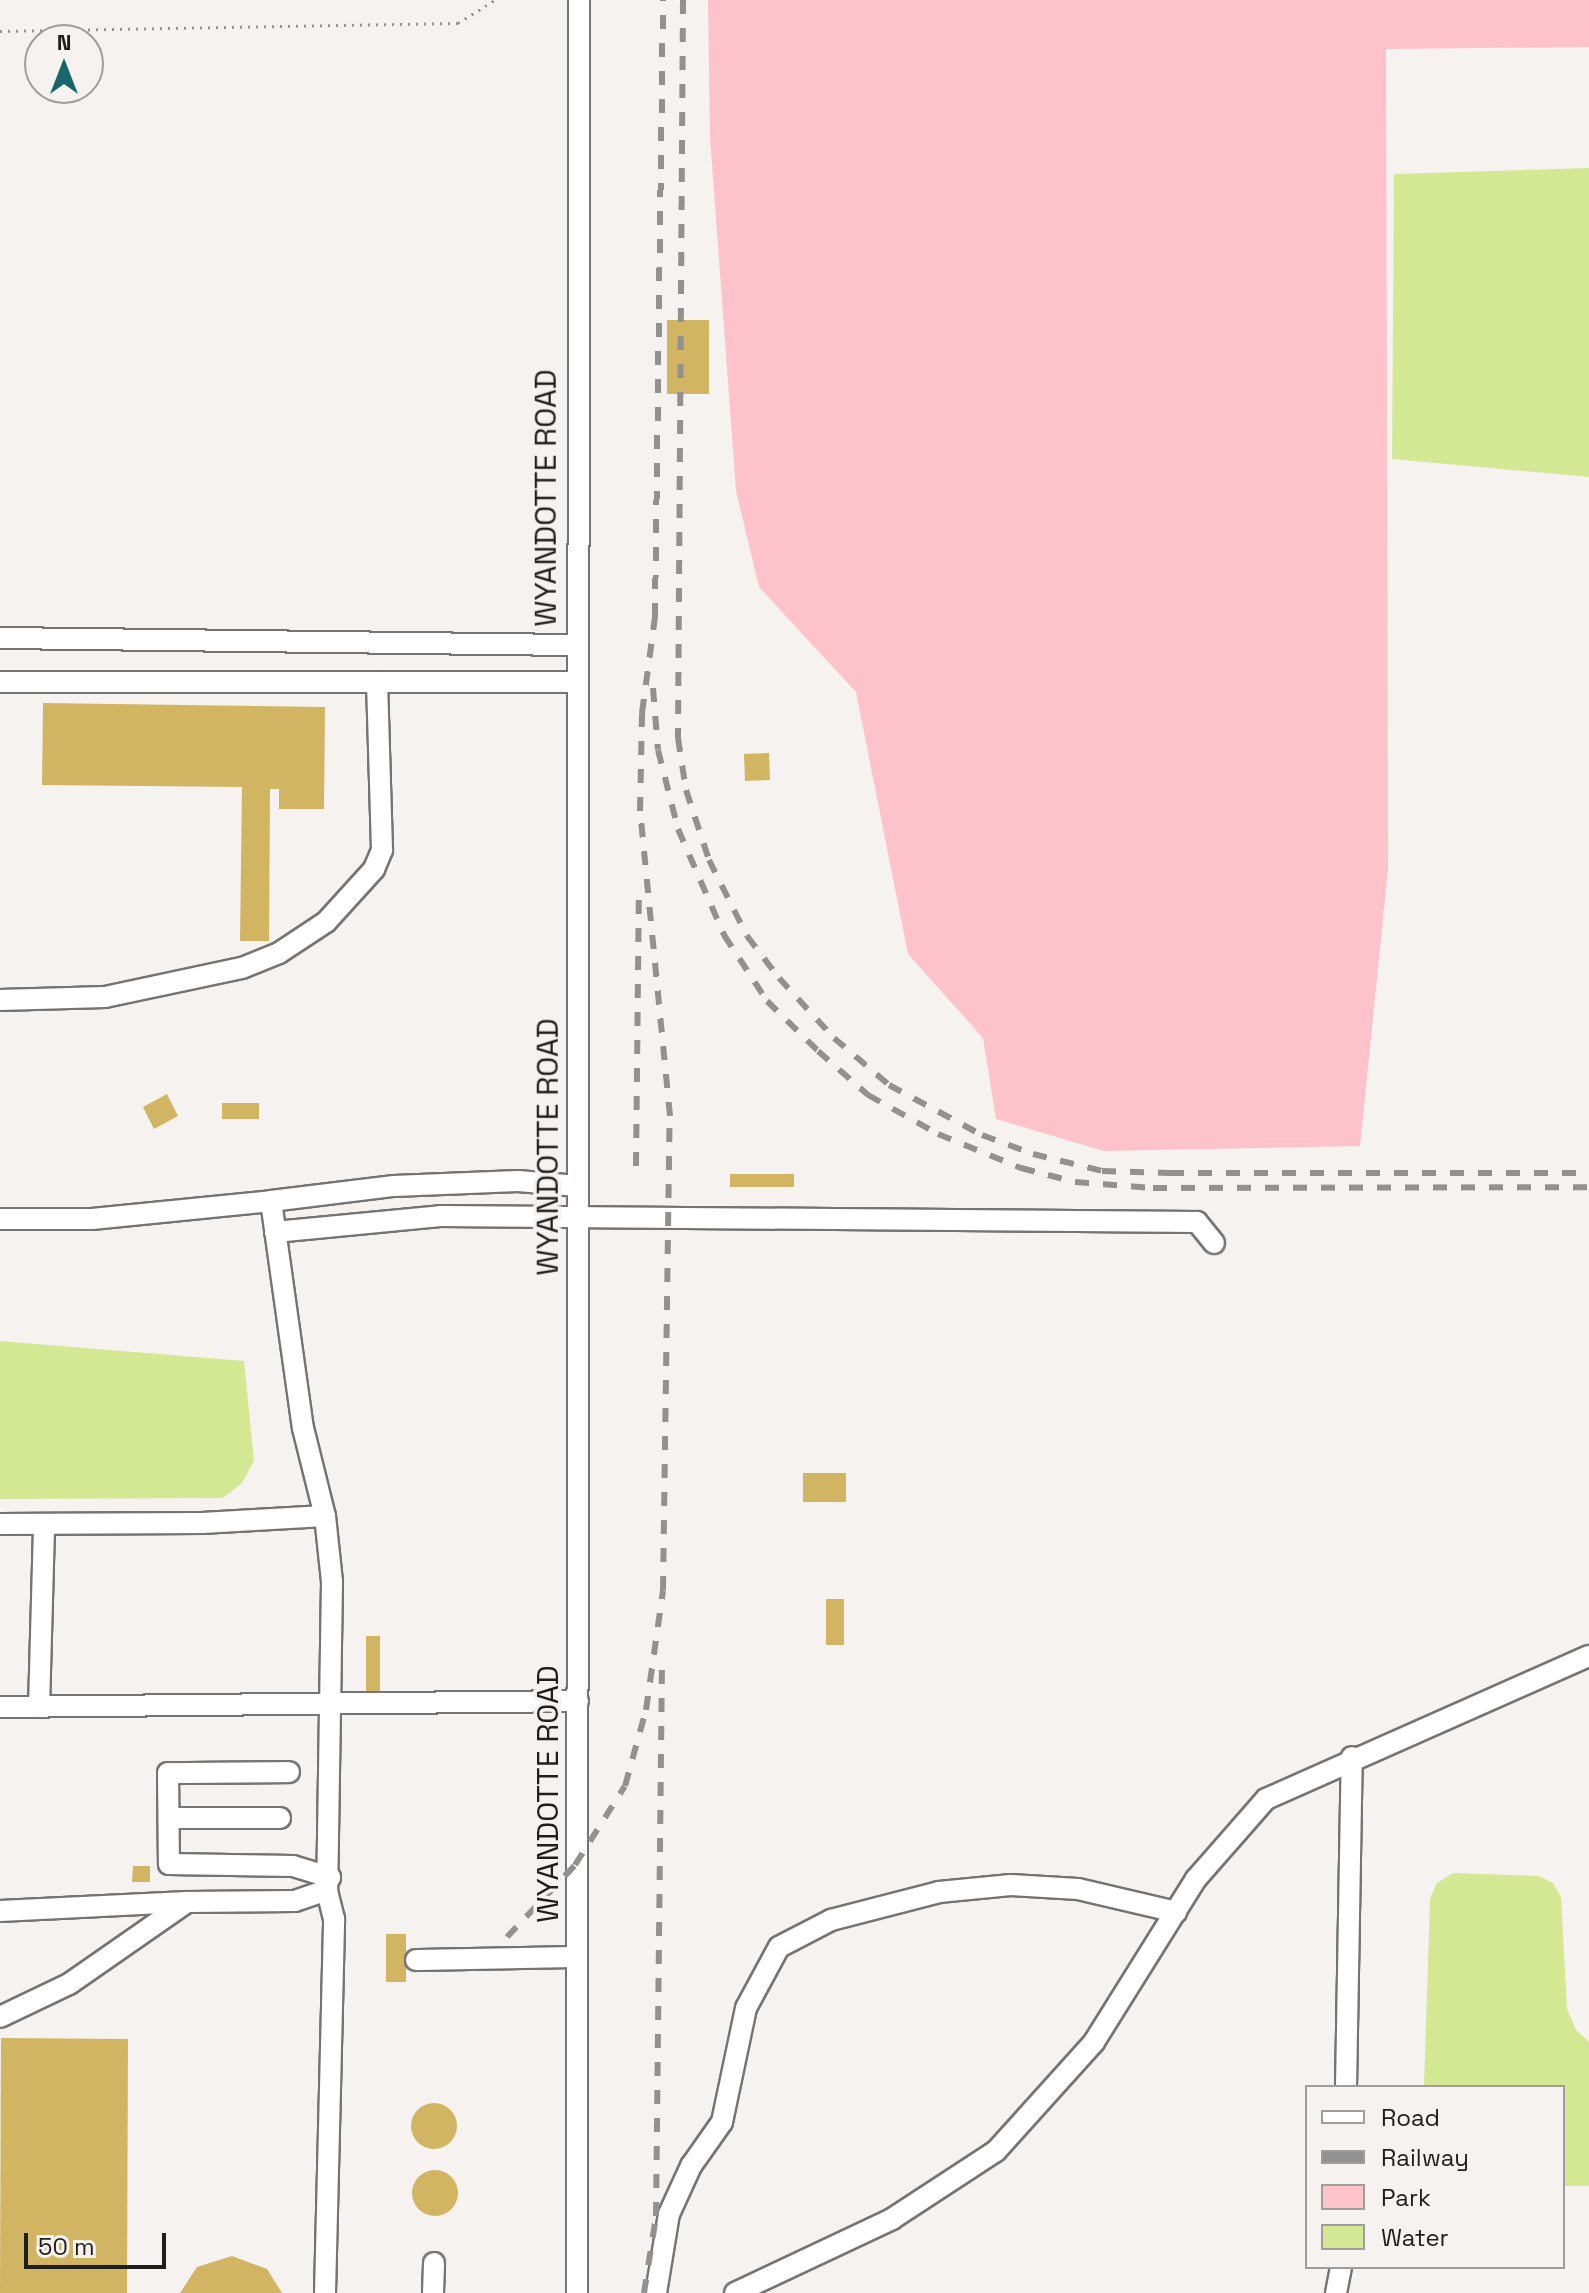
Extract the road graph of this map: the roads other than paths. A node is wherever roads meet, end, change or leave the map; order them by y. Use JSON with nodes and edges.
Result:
{"nodes":[{"id":1,"x":579,"y":0,"type":"edge"},
{"id":2,"x":0,"y":638,"type":"edge"},
{"id":3,"x":575,"y":645,"type":"junction"},
{"id":4,"x":0,"y":682,"type":"edge"},
{"id":5,"x":377,"y":682,"type":"junction"},
{"id":6,"x":575,"y":682,"type":"junction"},
{"id":7,"x":0,"y":1000,"type":"edge"},
{"id":8,"x":578,"y":1186,"type":"junction"},
{"id":9,"x":271,"y":1201,"type":"junction"},
{"id":10,"x":0,"y":1219,"type":"edge"},
{"id":11,"x":578,"y":1219,"type":"junction"},
{"id":12,"x":275,"y":1232,"type":"junction"},
{"id":13,"x":1214,"y":1243,"type":"dead end"},
{"id":14,"x":325,"y":1516,"type":"junction"},
{"id":15,"x":0,"y":1524,"type":"edge"},
{"id":16,"x":44,"y":1524,"type":"junction"},
{"id":17,"x":1589,"y":1656,"type":"edge"},
{"id":18,"x":578,"y":1701,"type":"junction"},
{"id":19,"x":0,"y":1707,"type":"edge"},
{"id":20,"x":39,"y":1707,"type":"junction"},
{"id":21,"x":331,"y":1707,"type":"junction"},
{"id":22,"x":1352,"y":1757,"type":"junction"},
{"id":23,"x":289,"y":1772,"type":"dead end"},
{"id":24,"x":169,"y":1818,"type":"junction"},
{"id":25,"x":280,"y":1818,"type":"dead end"},
{"id":26,"x":329,"y":1883,"type":"junction"},
{"id":27,"x":187,"y":1902,"type":"junction"},
{"id":28,"x":0,"y":1911,"type":"edge"},
{"id":29,"x":1176,"y":1912,"type":"junction"},
{"id":30,"x":577,"y":1957,"type":"junction"},
{"id":31,"x":416,"y":1960,"type":"dead end"},
{"id":32,"x":0,"y":2017,"type":"edge"},
{"id":33,"x":1346,"y":2085,"type":"edge"},
{"id":34,"x":434,"y":2263,"type":"dead end"},
{"id":35,"x":1341,"y":2269,"type":"edge"},
{"id":36,"x":325,"y":2293,"type":"edge"},
{"id":37,"x":433,"y":2293,"type":"edge"},
{"id":38,"x":577,"y":2293,"type":"edge"},
{"id":39,"x":656,"y":2293,"type":"edge"},
{"id":40,"x":735,"y":2293,"type":"edge"},
{"id":41,"x":1336,"y":2293,"type":"edge"}],
"edges":[{"from":1,"to":3,"type":"street","name":"WYANDOTTE ROAD"},
{"from":2,"to":3,"type":"street"},
{"from":3,"to":6,"type":"street","name":"WYANDOTTE ROAD"},
{"from":4,"to":5,"type":"street"},
{"from":5,"to":6,"type":"street"},
{"from":5,"to":7,"type":"street"},
{"from":6,"to":8,"type":"street","name":"WYANDOTTE ROAD"},
{"from":8,"to":9,"type":"street"},
{"from":8,"to":11,"type":"street","name":"WYANDOTTE ROAD"},
{"from":9,"to":10,"type":"street"},
{"from":9,"to":12,"type":"street"},
{"from":11,"to":12,"type":"street"},
{"from":11,"to":13,"type":"street"},
{"from":11,"to":18,"type":"street","name":"WYANDOTTE ROAD"},
{"from":12,"to":14,"type":"street"},
{"from":14,"to":16,"type":"street"},
{"from":14,"to":21,"type":"street"},
{"from":15,"to":16,"type":"street"},
{"from":16,"to":20,"type":"street"},
{"from":17,"to":22,"type":"street"},
{"from":18,"to":21,"type":"street"},
{"from":18,"to":30,"type":"street","name":"WYANDOTTE ROAD"},
{"from":19,"to":20,"type":"street"},
{"from":20,"to":21,"type":"street"},
{"from":21,"to":26,"type":"street"},
{"from":22,"to":29,"type":"street"},
{"from":22,"to":33,"type":"street"},
{"from":23,"to":24,"type":"street"},
{"from":24,"to":25,"type":"street"},
{"from":24,"to":26,"type":"street"},
{"from":26,"to":27,"type":"street"},
{"from":26,"to":36,"type":"street"},
{"from":27,"to":28,"type":"street"},
{"from":27,"to":32,"type":"street"},
{"from":29,"to":39,"type":"street"},
{"from":29,"to":40,"type":"street"},
{"from":30,"to":31,"type":"street"},
{"from":30,"to":38,"type":"street","name":"WYANDOTTE ROAD"},
{"from":34,"to":37,"type":"street"},
{"from":35,"to":41,"type":"street"}]}
